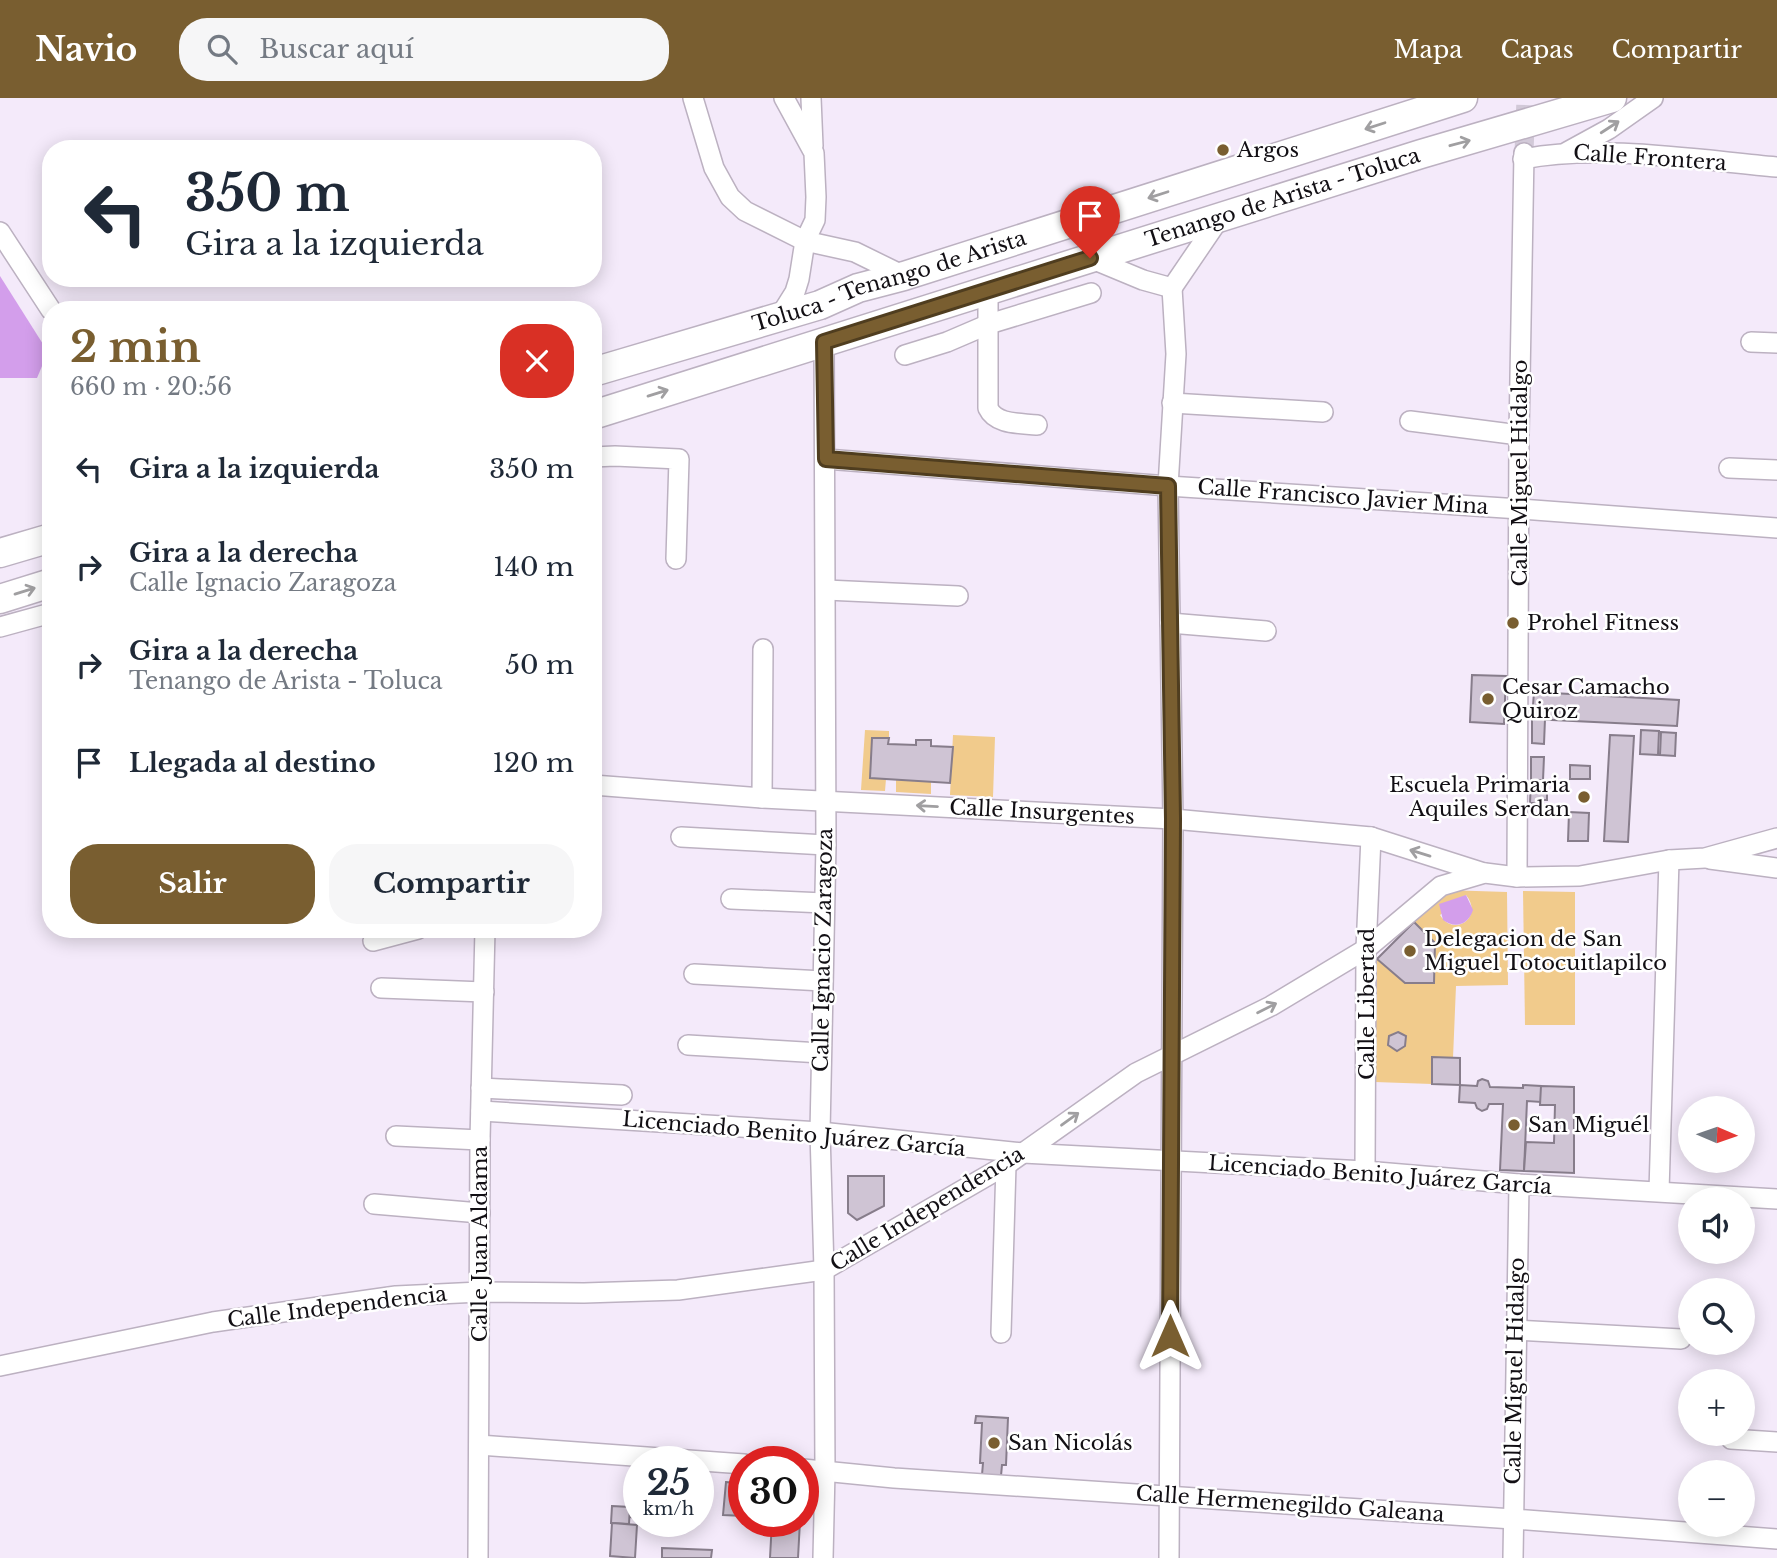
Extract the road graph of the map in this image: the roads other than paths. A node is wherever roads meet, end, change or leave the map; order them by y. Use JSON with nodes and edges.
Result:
{"nodes":[{"id":1,"x":692,"y":98,"type":"edge"},
{"id":2,"x":784,"y":98,"type":"edge"},
{"id":3,"x":811,"y":98,"type":"edge"},
{"id":4,"x":1463,"y":98,"type":"edge"},
{"id":5,"x":1612,"y":98,"type":"edge"},
{"id":6,"x":1653,"y":98,"type":"edge"},
{"id":7,"x":814,"y":153,"type":"junction"},
{"id":8,"x":1566,"y":153,"type":"junction"},
{"id":9,"x":1523,"y":156,"type":"joint"},
{"id":10,"x":1777,"y":167,"type":"edge"},
{"id":11,"x":1221,"y":216,"type":"junction"},
{"id":12,"x":0,"y":232,"type":"edge"},
{"id":13,"x":805,"y":240,"type":"junction"},
{"id":14,"x":1090,"y":258,"type":"junction"},
{"id":15,"x":904,"y":276,"type":"junction"},
{"id":16,"x":1172,"y":288,"type":"junction"},
{"id":17,"x":988,"y":291,"type":"junction"},
{"id":18,"x":1091,"y":293,"type":"dead end"},
{"id":19,"x":45,"y":301,"type":"edge"},
{"id":20,"x":780,"y":316,"type":"junction"},
{"id":21,"x":989,"y":324,"type":"junction"},
{"id":22,"x":824,"y":342,"type":"junction"},
{"id":23,"x":1751,"y":342,"type":"dead end"},
{"id":24,"x":1777,"y":343,"type":"edge"},
{"id":25,"x":905,"y":355,"type":"dead end"},
{"id":26,"x":602,"y":369,"type":"edge"},
{"id":27,"x":1172,"y":403,"type":"junction"},
{"id":28,"x":602,"y":412,"type":"edge"},
{"id":29,"x":1323,"y":412,"type":"dead end"},
{"id":30,"x":1410,"y":421,"type":"dead end"},
{"id":31,"x":1037,"y":425,"type":"dead end"},
{"id":32,"x":1519,"y":435,"type":"junction"},
{"id":33,"x":602,"y":457,"type":"edge"},
{"id":34,"x":826,"y":459,"type":"junction"},
{"id":35,"x":1729,"y":468,"type":"dead end"},
{"id":36,"x":1777,"y":470,"type":"edge"},
{"id":37,"x":1168,"y":486,"type":"junction"},
{"id":38,"x":1520,"y":509,"type":"junction"},
{"id":39,"x":1777,"y":528,"type":"edge"},
{"id":40,"x":42,"y":541,"type":"edge"},
{"id":41,"x":0,"y":553,"type":"edge"},
{"id":42,"x":676,"y":559,"type":"dead end"},
{"id":43,"x":42,"y":586,"type":"edge"},
{"id":44,"x":826,"y":590,"type":"junction"},
{"id":45,"x":958,"y":596,"type":"dead end"},
{"id":46,"x":0,"y":599,"type":"edge"},
{"id":47,"x":42,"y":615,"type":"edge"},
{"id":48,"x":1170,"y":623,"type":"junction"},
{"id":49,"x":0,"y":627,"type":"edge"},
{"id":50,"x":1266,"y":631,"type":"dead end"},
{"id":51,"x":763,"y":649,"type":"dead end"},
{"id":52,"x":602,"y":786,"type":"edge"},
{"id":53,"x":762,"y":798,"type":"junction"},
{"id":54,"x":826,"y":800,"type":"junction"},
{"id":55,"x":1173,"y":819,"type":"junction"},
{"id":56,"x":681,"y":837,"type":"dead end"},
{"id":57,"x":1371,"y":837,"type":"junction"},
{"id":58,"x":1777,"y":838,"type":"edge"},
{"id":59,"x":826,"y":845,"type":"junction"},
{"id":60,"x":1705,"y":858,"type":"junction"},
{"id":61,"x":1669,"y":860,"type":"junction"},
{"id":62,"x":1777,"y":869,"type":"edge"},
{"id":63,"x":1485,"y":873,"type":"junction"},
{"id":64,"x":1517,"y":877,"type":"junction"},
{"id":65,"x":731,"y":899,"type":"dead end"},
{"id":66,"x":824,"y":903,"type":"junction"},
{"id":67,"x":384,"y":938,"type":"edge"},
{"id":68,"x":485,"y":938,"type":"edge"},
{"id":69,"x":373,"y":941,"type":"dead end"},
{"id":70,"x":1366,"y":949,"type":"junction"},
{"id":71,"x":694,"y":974,"type":"dead end"},
{"id":72,"x":823,"y":981,"type":"junction"},
{"id":73,"x":381,"y":988,"type":"dead end"},
{"id":74,"x":484,"y":992,"type":"junction"},
{"id":75,"x":688,"y":1045,"type":"dead end"},
{"id":76,"x":821,"y":1053,"type":"junction"},
{"id":77,"x":1171,"y":1055,"type":"junction"},
{"id":78,"x":481,"y":1088,"type":"junction"},
{"id":79,"x":622,"y":1095,"type":"dead end"},
{"id":80,"x":481,"y":1111,"type":"junction"},
{"id":81,"x":820,"y":1132,"type":"junction"},
{"id":82,"x":396,"y":1136,"type":"dead end"},
{"id":83,"x":480,"y":1140,"type":"junction"},
{"id":84,"x":1023,"y":1153,"type":"junction"},
{"id":85,"x":1171,"y":1162,"type":"junction"},
{"id":86,"x":1006,"y":1165,"type":"junction"},
{"id":87,"x":1364,"y":1171,"type":"junction"},
{"id":88,"x":1518,"y":1184,"type":"junction"},
{"id":89,"x":1659,"y":1191,"type":"junction"},
{"id":90,"x":1777,"y":1199,"type":"edge"},
{"id":91,"x":374,"y":1204,"type":"dead end"},
{"id":92,"x":480,"y":1213,"type":"junction"},
{"id":93,"x":824,"y":1270,"type":"junction"},
{"id":94,"x":480,"y":1292,"type":"junction"},
{"id":95,"x":1515,"y":1329,"type":"junction"},
{"id":96,"x":1001,"y":1333,"type":"dead end"},
{"id":97,"x":1678,"y":1339,"type":"edge"},
{"id":98,"x":0,"y":1366,"type":"edge"},
{"id":99,"x":1755,"y":1441,"type":"edge"},
{"id":100,"x":1777,"y":1442,"type":"edge"},
{"id":101,"x":479,"y":1445,"type":"junction"},
{"id":102,"x":728,"y":1463,"type":"edge"},
{"id":103,"x":819,"y":1470,"type":"edge"},
{"id":104,"x":825,"y":1471,"type":"junction"},
{"id":105,"x":1169,"y":1496,"type":"junction"},
{"id":106,"x":1513,"y":1519,"type":"junction"},
{"id":107,"x":1777,"y":1539,"type":"edge"},
{"id":108,"x":478,"y":1558,"type":"edge"},
{"id":109,"x":823,"y":1558,"type":"edge"},
{"id":110,"x":1169,"y":1558,"type":"edge"},
{"id":111,"x":1513,"y":1558,"type":"edge"}],
"edges":[{"from":1,"to":13,"type":"street"},
{"from":2,"to":7,"type":"street"},
{"from":3,"to":7,"type":"street"},
{"from":4,"to":15,"type":"highway","name":"Toluca - Tenango de Arista","one_way":true},
{"from":11,"to":5,"type":"highway","name":"Tenango de Arista - Toluca","one_way":true},
{"from":8,"to":6,"type":"street","one_way":true},
{"from":7,"to":13,"type":"street"},
{"from":8,"to":9,"type":"street","name":"Calle Frontera"},
{"from":8,"to":10,"type":"street","name":"Calle Frontera"},
{"from":9,"to":32,"type":"street","name":"Calle Miguel Hidalgo"},
{"from":11,"to":14,"type":"highway","name":"Tenango de Arista - Toluca"},
{"from":11,"to":16,"type":"street"},
{"from":12,"to":19,"type":"street"},
{"from":13,"to":15,"type":"street"},
{"from":13,"to":20,"type":"street"},
{"from":14,"to":16,"type":"street"},
{"from":14,"to":17,"type":"highway","name":"Tenango de Arista - Toluca"},
{"from":15,"to":20,"type":"highway","name":"Toluca - Tenango de Arista"},
{"from":16,"to":27,"type":"street"},
{"from":17,"to":21,"type":"street"},
{"from":17,"to":22,"type":"highway","name":"Tenango de Arista - Toluca"},
{"from":18,"to":21,"type":"street"},
{"from":20,"to":26,"type":"highway","name":"Toluca - Tenango de Arista"},
{"from":21,"to":25,"type":"street"},
{"from":21,"to":31,"type":"street"},
{"from":28,"to":22,"type":"highway","name":"Tenango de Arista - Toluca","one_way":true},
{"from":22,"to":34,"type":"street","name":"Calle Ignacio Zaragoza"},
{"from":23,"to":24,"type":"street"},
{"from":27,"to":29,"type":"street"},
{"from":27,"to":37,"type":"street"},
{"from":30,"to":32,"type":"street"},
{"from":32,"to":38,"type":"street","name":"Calle Miguel Hidalgo"},
{"from":33,"to":42,"type":"street"},
{"from":34,"to":37,"type":"street","name":"Calle Francisco Javier Mina"},
{"from":34,"to":44,"type":"street","name":"Calle Ignacio Zaragoza"},
{"from":35,"to":36,"type":"street"},
{"from":37,"to":38,"type":"street","name":"Calle Francisco Javier Mina"},
{"from":37,"to":48,"type":"street"},
{"from":38,"to":39,"type":"street","name":"Calle Francisco Javier Mina"},
{"from":38,"to":64,"type":"street","name":"Calle Miguel Hidalgo"},
{"from":40,"to":41,"type":"highway"},
{"from":46,"to":43,"type":"highway","one_way":true},
{"from":44,"to":45,"type":"street"},
{"from":44,"to":54,"type":"street","name":"Calle Ignacio Zaragoza"},
{"from":47,"to":49,"type":"street"},
{"from":48,"to":50,"type":"street"},
{"from":48,"to":55,"type":"street"},
{"from":51,"to":53,"type":"street"},
{"from":52,"to":53,"type":"street","name":"Calle Insurgentes"},
{"from":53,"to":54,"type":"street","name":"Calle Insurgentes"},
{"from":55,"to":54,"type":"street","name":"Calle Insurgentes","one_way":true},
{"from":54,"to":59,"type":"street","name":"Calle Ignacio Zaragoza"},
{"from":55,"to":57,"type":"street","name":"Calle Insurgentes"},
{"from":55,"to":77,"type":"street"},
{"from":56,"to":59,"type":"street"},
{"from":63,"to":57,"type":"street","name":"Calle Insurgentes","one_way":true},
{"from":57,"to":70,"type":"street","name":"Calle Libertad"},
{"from":58,"to":60,"type":"street","name":"Calle Independencia"},
{"from":59,"to":66,"type":"street","name":"Calle Ignacio Zaragoza"},
{"from":60,"to":61,"type":"street","name":"Calle Independencia"},
{"from":60,"to":62,"type":"street"},
{"from":61,"to":64,"type":"street","name":"Calle Independencia"},
{"from":61,"to":89,"type":"street"},
{"from":63,"to":64,"type":"street","name":"Calle Independencia"},
{"from":63,"to":70,"type":"street","name":"Calle Independencia"},
{"from":65,"to":66,"type":"street"},
{"from":66,"to":72,"type":"street","name":"Calle Ignacio Zaragoza"},
{"from":67,"to":69,"type":"street"},
{"from":68,"to":74,"type":"street","name":"Calle Juan Aldama"},
{"from":77,"to":70,"type":"street","name":"Calle Independencia","one_way":true},
{"from":70,"to":87,"type":"street","name":"Calle Libertad"},
{"from":71,"to":72,"type":"street"},
{"from":72,"to":76,"type":"street","name":"Calle Ignacio Zaragoza"},
{"from":73,"to":74,"type":"street"},
{"from":74,"to":78,"type":"street","name":"Calle Juan Aldama"},
{"from":75,"to":76,"type":"street"},
{"from":76,"to":81,"type":"street","name":"Calle Ignacio Zaragoza"},
{"from":84,"to":77,"type":"street","name":"Calle Independencia","one_way":true},
{"from":77,"to":85,"type":"street"},
{"from":78,"to":79,"type":"street"},
{"from":78,"to":80,"type":"street","name":"Calle Juan Aldama"},
{"from":80,"to":81,"type":"street","name":"Licenciado Benito Juárez García"},
{"from":80,"to":83,"type":"street","name":"Calle Juan Aldama"},
{"from":81,"to":84,"type":"street","name":"Licenciado Benito Juárez García"},
{"from":81,"to":93,"type":"street","name":"Calle Ignacio Zaragoza"},
{"from":82,"to":83,"type":"street"},
{"from":83,"to":92,"type":"street","name":"Calle Juan Aldama"},
{"from":84,"to":85,"type":"street","name":"Licenciado Benito Juárez García"},
{"from":84,"to":86,"type":"street","name":"Calle Independencia"},
{"from":85,"to":87,"type":"street","name":"Licenciado Benito Juárez García"},
{"from":85,"to":105,"type":"street"},
{"from":86,"to":93,"type":"street","name":"Calle Independencia"},
{"from":86,"to":96,"type":"street"},
{"from":87,"to":88,"type":"street","name":"Licenciado Benito Juárez García"},
{"from":88,"to":89,"type":"street","name":"Licenciado Benito Juárez García"},
{"from":88,"to":95,"type":"street","name":"Calle Miguel Hidalgo"},
{"from":89,"to":90,"type":"street","name":"Licenciado Benito Juárez García"},
{"from":91,"to":92,"type":"street"},
{"from":92,"to":94,"type":"street","name":"Calle Juan Aldama"},
{"from":93,"to":94,"type":"street","name":"Calle Independencia"},
{"from":93,"to":104,"type":"street","name":"Calle Ignacio Zaragoza"},
{"from":94,"to":98,"type":"street","name":"Calle Independencia"},
{"from":94,"to":101,"type":"street","name":"Calle Juan Aldama"},
{"from":95,"to":97,"type":"street"},
{"from":95,"to":106,"type":"street","name":"Calle Miguel Hidalgo"},
{"from":99,"to":100,"type":"street"},
{"from":101,"to":102,"type":"street"},
{"from":101,"to":108,"type":"street","name":"Calle Juan Aldama"},
{"from":103,"to":104,"type":"street","name":"Calle Hermenegildo Galeana"},
{"from":104,"to":105,"type":"street","name":"Calle Hermenegildo Galeana"},
{"from":104,"to":109,"type":"street","name":"Calle Ignacio Zaragoza"},
{"from":105,"to":106,"type":"street","name":"Calle Hermenegildo Galeana"},
{"from":105,"to":110,"type":"street"},
{"from":106,"to":107,"type":"street","name":"Calle Hermenegildo Galeana"},
{"from":106,"to":111,"type":"street","name":"Calle Miguel Hidalgo"}]}
